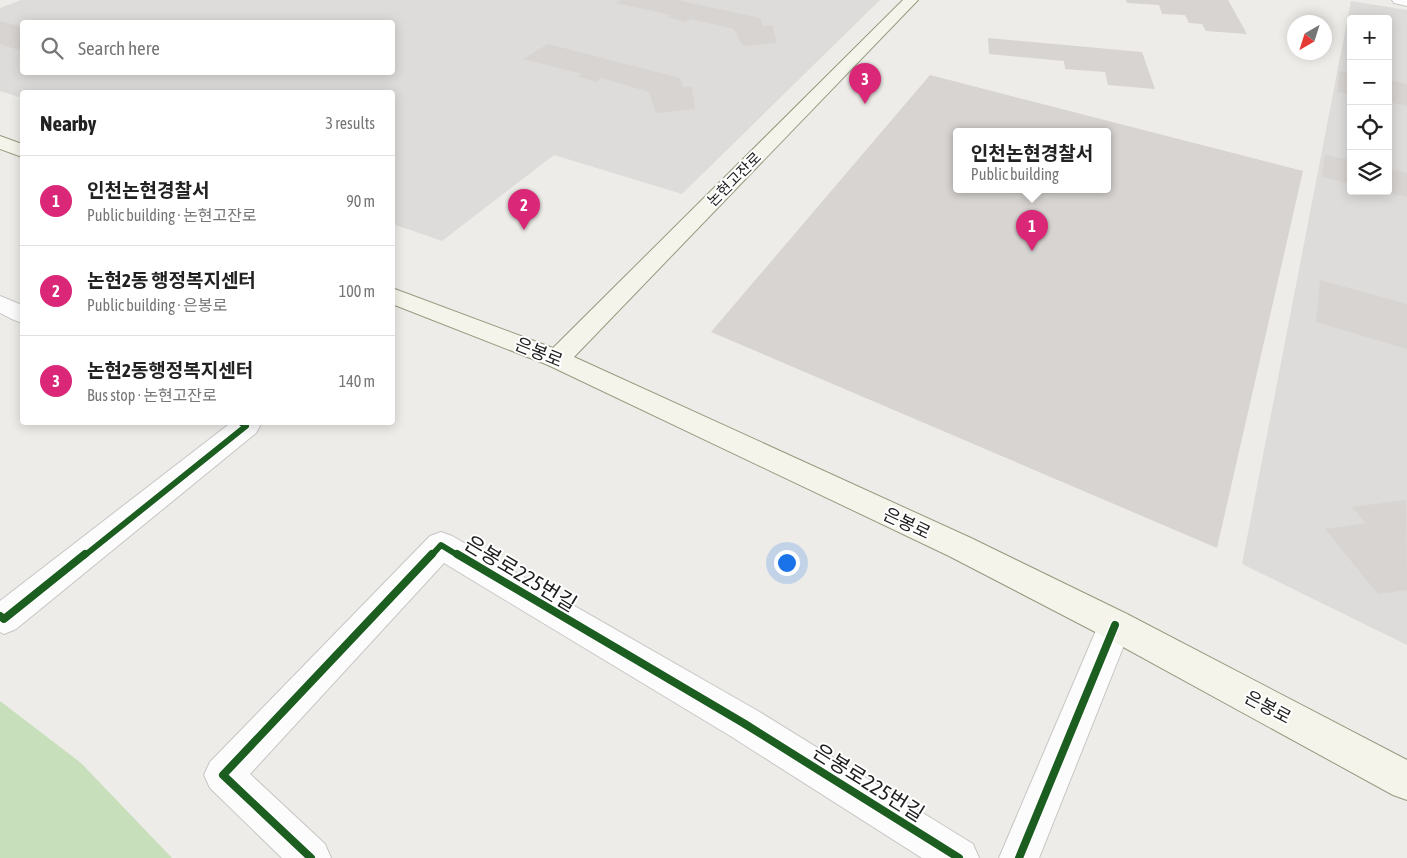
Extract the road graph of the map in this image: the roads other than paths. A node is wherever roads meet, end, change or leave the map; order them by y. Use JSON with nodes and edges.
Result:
{"nodes":[{"id":1,"x":911,"y":0,"type":"edge"},
{"id":2,"x":1399,"y":0,"type":"edge"},
{"id":3,"x":1407,"y":2,"type":"edge"},
{"id":4,"x":0,"y":142,"type":"edge"},
{"id":5,"x":20,"y":150,"type":"edge"},
{"id":6,"x":395,"y":296,"type":"edge"},
{"id":7,"x":0,"y":304,"type":"edge"},
{"id":8,"x":20,"y":314,"type":"edge"},
{"id":9,"x":557,"y":359,"type":"junction"},
{"id":10,"x":242,"y":425,"type":"edge"},
{"id":11,"x":2,"y":617,"type":"edge"},
{"id":12,"x":1115,"y":625,"type":"junction"},
{"id":13,"x":1407,"y":781,"type":"edge"},
{"id":14,"x":311,"y":858,"type":"edge"},
{"id":15,"x":959,"y":858,"type":"edge"},
{"id":16,"x":1019,"y":858,"type":"edge"}],
"edges":[{"from":1,"to":9,"type":"main road","name":"논현고잔로"},
{"from":2,"to":3,"type":"street"},
{"from":4,"to":5,"type":"main road"},
{"from":6,"to":9,"type":"main road","name":"은봉로"},
{"from":7,"to":8,"type":"street"},
{"from":9,"to":12,"type":"main road","name":"은봉로"},
{"from":10,"to":11,"type":"street"},
{"from":12,"to":13,"type":"main road","name":"은봉로"},
{"from":12,"to":16,"type":"street"},
{"from":14,"to":15,"type":"street","name":"은봉로225번길"}]}
